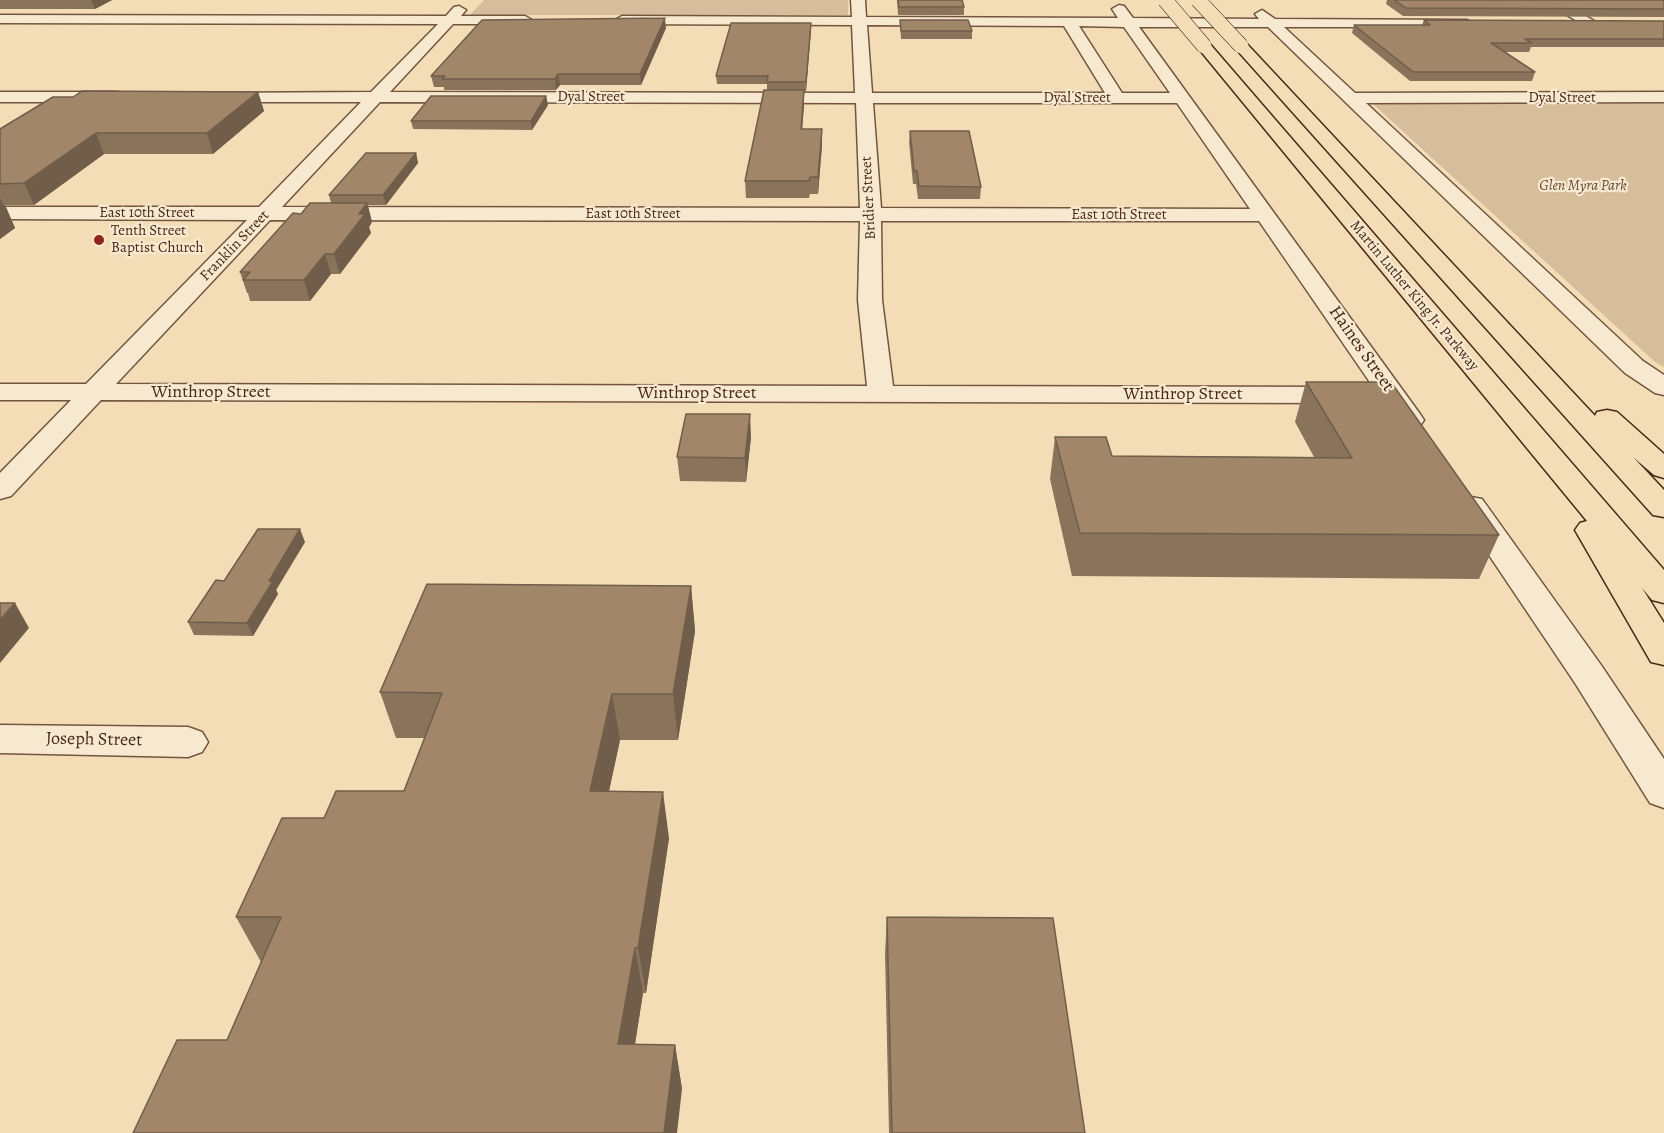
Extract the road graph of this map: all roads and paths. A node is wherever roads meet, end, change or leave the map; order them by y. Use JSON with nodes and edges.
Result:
{"nodes":[{"id":1,"x":469,"y":0,"type":"edge"},
{"id":2,"x":858,"y":0,"type":"edge"},
{"id":3,"x":1113,"y":0,"type":"edge"},
{"id":4,"x":1165,"y":0,"type":"edge"},
{"id":5,"x":1198,"y":0,"type":"edge"},
{"id":6,"x":1549,"y":0,"type":"edge"},
{"id":7,"x":29,"y":4,"type":"dead end"},
{"id":8,"x":1255,"y":7,"type":"dead end"},
{"id":9,"x":1352,"y":12,"type":"dead end"},
{"id":10,"x":0,"y":19,"type":"edge"},
{"id":11,"x":450,"y":20,"type":"junction"},
{"id":12,"x":543,"y":20,"type":"edge"},
{"id":13,"x":602,"y":20,"type":"edge"},
{"id":14,"x":859,"y":21,"type":"junction"},
{"id":15,"x":1068,"y":21,"type":"junction"},
{"id":16,"x":1129,"y":21,"type":"junction"},
{"id":17,"x":1270,"y":22,"type":"junction"},
{"id":18,"x":1367,"y":24,"type":"junction"},
{"id":19,"x":1486,"y":24,"type":"edge"},
{"id":20,"x":1556,"y":24,"type":"edge"},
{"id":21,"x":0,"y":97,"type":"edge"},
{"id":22,"x":130,"y":97,"type":"edge"},
{"id":23,"x":201,"y":97,"type":"edge"},
{"id":24,"x":377,"y":97,"type":"junction"},
{"id":25,"x":863,"y":98,"type":"junction"},
{"id":26,"x":1117,"y":98,"type":"junction"},
{"id":27,"x":1183,"y":98,"type":"junction"},
{"id":28,"x":1351,"y":98,"type":"junction"},
{"id":29,"x":1664,"y":98,"type":"edge"},
{"id":30,"x":0,"y":213,"type":"edge"},
{"id":31,"x":268,"y":213,"type":"junction"},
{"id":32,"x":871,"y":214,"type":"junction"},
{"id":33,"x":1266,"y":215,"type":"junction"},
{"id":34,"x":1487,"y":314,"type":"junction"},
{"id":35,"x":1664,"y":387,"type":"edge"},
{"id":36,"x":0,"y":392,"type":"edge"},
{"id":37,"x":93,"y":392,"type":"junction"},
{"id":38,"x":881,"y":395,"type":"junction"},
{"id":39,"x":1393,"y":395,"type":"junction"},
{"id":40,"x":1428,"y":444,"type":"edge"},
{"id":41,"x":1545,"y":452,"type":"junction"},
{"id":42,"x":1664,"y":469,"type":"edge"},
{"id":43,"x":1455,"y":483,"type":"edge"},
{"id":44,"x":0,"y":490,"type":"edge"},
{"id":45,"x":1664,"y":508,"type":"edge"},
{"id":46,"x":1664,"y":592,"type":"edge"},
{"id":47,"x":1664,"y":653,"type":"edge"},
{"id":48,"x":0,"y":739,"type":"edge"},
{"id":49,"x":188,"y":742,"type":"dead end"},
{"id":50,"x":1664,"y":792,"type":"edge"}],
"edges":[{"from":1,"to":11,"type":"street","name":"Franklin Street"},
{"from":2,"to":14,"type":"street","name":"Bridier Street"},
{"from":3,"to":16,"type":"street","name":"Haines Street"},
{"from":4,"to":41,"type":"highway","name":"Martin Luther King Jr. Parkway","bridge":true},
{"from":5,"to":34,"type":"highway","bridge":true},
{"from":6,"to":20,"type":"street"},
{"from":7,"to":10,"type":"street"},
{"from":8,"to":17,"type":"street"},
{"from":9,"to":18,"type":"street"},
{"from":10,"to":11,"type":"street"},
{"from":11,"to":12,"type":"street"},
{"from":11,"to":24,"type":"street","name":"Franklin Street"},
{"from":13,"to":14,"type":"street"},
{"from":14,"to":15,"type":"street"},
{"from":14,"to":25,"type":"street","name":"Bridier Street"},
{"from":15,"to":16,"type":"street"},
{"from":15,"to":26,"type":"street"},
{"from":16,"to":17,"type":"street"},
{"from":16,"to":27,"type":"street","name":"Haines Street"},
{"from":17,"to":18,"type":"street"},
{"from":17,"to":28,"type":"street"},
{"from":18,"to":19,"type":"street"},
{"from":21,"to":22,"type":"street"},
{"from":23,"to":24,"type":"street","name":"Dyal Street"},
{"from":24,"to":25,"type":"street","name":"Dyal Street"},
{"from":24,"to":31,"type":"street","name":"Franklin Street"},
{"from":25,"to":26,"type":"street","name":"Dyal Street"},
{"from":25,"to":32,"type":"street","name":"Bridier Street"},
{"from":26,"to":27,"type":"street","name":"Dyal Street"},
{"from":27,"to":33,"type":"street","name":"Haines Street"},
{"from":28,"to":29,"type":"street","name":"Dyal Street"},
{"from":28,"to":35,"type":"street"},
{"from":30,"to":31,"type":"street","name":"East 10th Street"},
{"from":31,"to":32,"type":"street","name":"East 10th Street"},
{"from":31,"to":37,"type":"street","name":"Franklin Street"},
{"from":32,"to":33,"type":"street","name":"East 10th Street"},
{"from":32,"to":38,"type":"street","name":"Bridier Street"},
{"from":33,"to":39,"type":"street","name":"Haines Street"},
{"from":34,"to":42,"type":"highway"},
{"from":34,"to":45,"type":"highway"},
{"from":36,"to":37,"type":"street","name":"Winthrop Street"},
{"from":37,"to":38,"type":"street","name":"Winthrop Street"},
{"from":37,"to":44,"type":"street","name":"Franklin Street"},
{"from":38,"to":39,"type":"street","name":"Winthrop Street"},
{"from":39,"to":40,"type":"street","name":"Haines Street"},
{"from":41,"to":46,"type":"highway","name":"Martin Luther King Jr. Parkway"},
{"from":41,"to":47,"type":"highway"},
{"from":43,"to":50,"type":"street"},
{"from":48,"to":49,"type":"street","name":"Joseph Street"}]}
